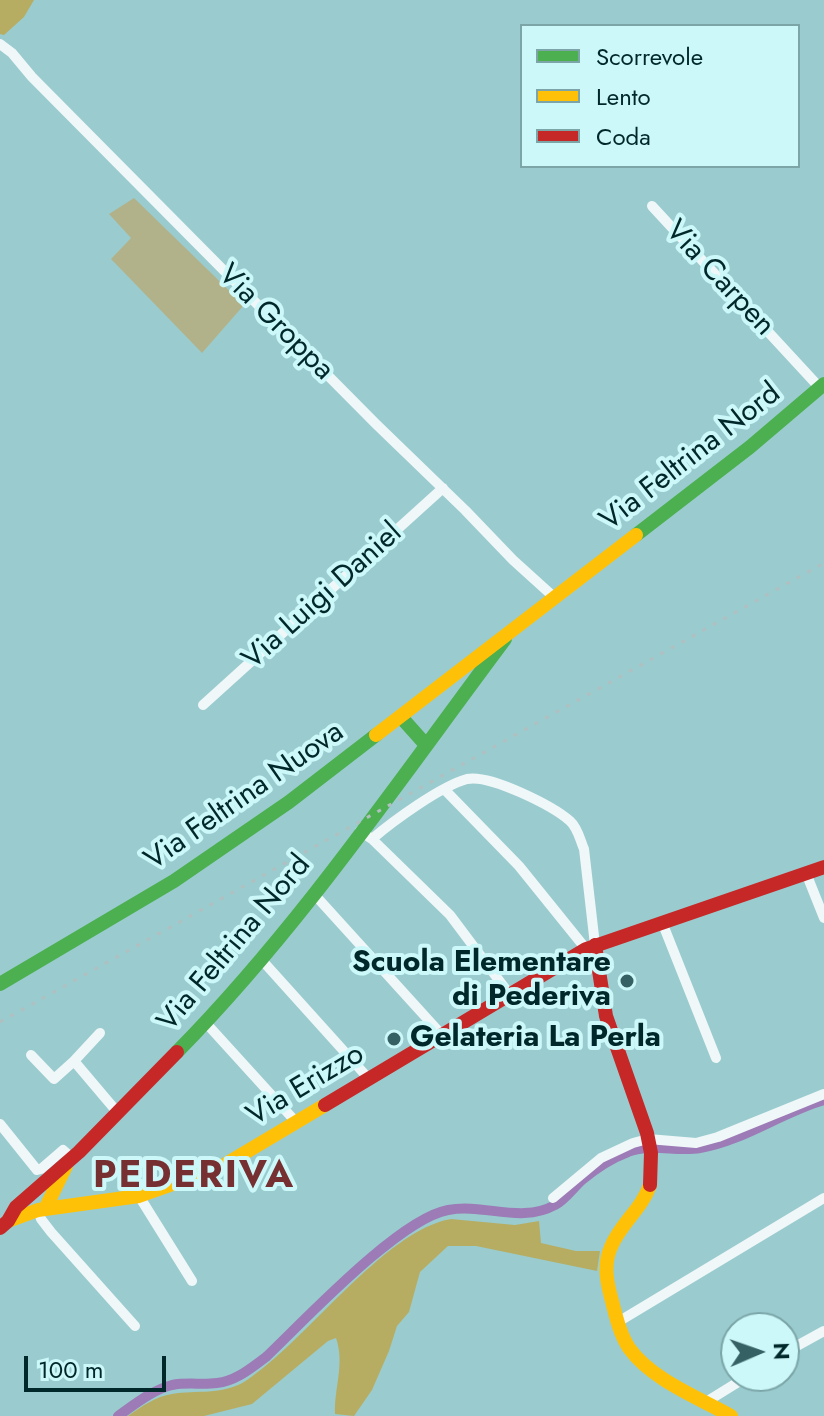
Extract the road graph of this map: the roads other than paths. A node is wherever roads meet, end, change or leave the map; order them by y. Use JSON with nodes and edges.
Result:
{"nodes":[{"id":1,"x":0,"y":44,"type":"edge"},
{"id":2,"x":652,"y":206,"type":"dead end"},
{"id":3,"x":822,"y":386,"type":"edge"},
{"id":4,"x":443,"y":488,"type":"junction"},
{"id":5,"x":555,"y":598,"type":"junction"},
{"id":6,"x":508,"y":635,"type":"junction"},
{"id":7,"x":203,"y":705,"type":"dead end"},
{"id":8,"x":401,"y":717,"type":"junction"},
{"id":9,"x":426,"y":745,"type":"junction"},
{"id":10,"x":445,"y":790,"type":"junction"},
{"id":11,"x":366,"y":835,"type":"junction"},
{"id":12,"x":824,"y":867,"type":"edge"},
{"id":13,"x":806,"y":873,"type":"junction"},
{"id":14,"x":314,"y":894,"type":"junction"},
{"id":15,"x":824,"y":918,"type":"edge"},
{"id":16,"x":662,"y":922,"type":"junction"},
{"id":17,"x":590,"y":947,"type":"junction"},
{"id":18,"x":260,"y":958,"type":"junction"},
{"id":19,"x":0,"y":984,"type":"edge"},
{"id":20,"x":510,"y":995,"type":"junction"},
{"id":21,"x":206,"y":1023,"type":"junction"},
{"id":22,"x":100,"y":1033,"type":"dead end"},
{"id":23,"x":442,"y":1035,"type":"junction"},
{"id":24,"x":31,"y":1055,"type":"dead end"},
{"id":25,"x":716,"y":1058,"type":"dead end"},
{"id":26,"x":74,"y":1061,"type":"junction"},
{"id":27,"x":369,"y":1079,"type":"junction"},
{"id":28,"x":824,"y":1094,"type":"edge"},
{"id":29,"x":118,"y":1113,"type":"junction"},
{"id":30,"x":296,"y":1122,"type":"junction"},
{"id":31,"x":0,"y":1124,"type":"edge"},
{"id":32,"x":649,"y":1147,"type":"junction"},
{"id":33,"x":70,"y":1160,"type":"junction"},
{"id":34,"x":60,"y":1179,"type":"junction"},
{"id":35,"x":36,"y":1189,"type":"junction"},
{"id":36,"x":139,"y":1196,"type":"junction"},
{"id":37,"x":553,"y":1198,"type":"dead end"},
{"id":38,"x":824,"y":1198,"type":"edge"},
{"id":39,"x":96,"y":1202,"type":"junction"},
{"id":40,"x":42,"y":1210,"type":"junction"},
{"id":41,"x":4,"y":1225,"type":"edge"},
{"id":42,"x":192,"y":1281,"type":"dead end"},
{"id":43,"x":618,"y":1322,"type":"junction"},
{"id":44,"x":135,"y":1326,"type":"dead end"},
{"id":45,"x":824,"y":1331,"type":"edge"},
{"id":46,"x":800,"y":1344,"type":"edge"},
{"id":47,"x":722,"y":1392,"type":"edge"},
{"id":48,"x":706,"y":1402,"type":"junction"},
{"id":49,"x":731,"y":1416,"type":"edge"}],
"edges":[{"from":1,"to":4,"type":"street","name":"Via Groppa"},
{"from":2,"to":3,"type":"street","name":"Via Carpen"},
{"from":3,"to":5,"type":"main road","name":"Via Feltrina Nord"},
{"from":4,"to":5,"type":"street","name":"Via Groppa"},
{"from":4,"to":7,"type":"street","name":"Via Luigi Daniel"},
{"from":5,"to":6,"type":"main road","name":"Via Feltrina Nord"},
{"from":6,"to":8,"type":"main road","name":"Via Feltrina Nuova"},
{"from":6,"to":9,"type":"main road","name":"Via Feltrina Nord"},
{"from":8,"to":9,"type":"main road"},
{"from":8,"to":19,"type":"main road","name":"Via Feltrina Nuova"},
{"from":9,"to":11,"type":"main road","name":"Via Feltrina Nord"},
{"from":10,"to":11,"type":"street"},
{"from":10,"to":17,"type":"street"},
{"from":10,"to":17,"type":"street"},
{"from":11,"to":14,"type":"main road","name":"Via Feltrina Nord"},
{"from":11,"to":20,"type":"street"},
{"from":12,"to":13,"type":"main road","name":"Via Erizzo"},
{"from":13,"to":15,"type":"street"},
{"from":13,"to":16,"type":"main road","name":"Via Erizzo"},
{"from":14,"to":18,"type":"main road","name":"Via Feltrina Nord"},
{"from":14,"to":23,"type":"street"},
{"from":16,"to":17,"type":"main road","name":"Via Erizzo"},
{"from":16,"to":25,"type":"street"},
{"from":17,"to":20,"type":"main road","name":"Via Erizzo"},
{"from":17,"to":32,"type":"main road"},
{"from":18,"to":21,"type":"main road","name":"Via Feltrina Nord"},
{"from":18,"to":27,"type":"street"},
{"from":20,"to":23,"type":"main road","name":"Via Erizzo"},
{"from":21,"to":29,"type":"main road","name":"Via Feltrina Nord"},
{"from":21,"to":30,"type":"street"},
{"from":22,"to":26,"type":"street"},
{"from":23,"to":27,"type":"main road","name":"Via Erizzo"},
{"from":24,"to":26,"type":"street"},
{"from":26,"to":29,"type":"street"},
{"from":27,"to":30,"type":"main road","name":"Via Erizzo"},
{"from":28,"to":32,"type":"street"},
{"from":29,"to":33,"type":"main road","name":"Via Feltrina Nord"},
{"from":30,"to":36,"type":"main road","name":"Via Erizzo"},
{"from":31,"to":33,"type":"street"},
{"from":32,"to":37,"type":"street"},
{"from":32,"to":43,"type":"main road"},
{"from":33,"to":34,"type":"main road","name":"Via Feltrina Nord"},
{"from":33,"to":35,"type":"main road","name":"Via Feltrina Nord"},
{"from":34,"to":39,"type":"main road"},
{"from":34,"to":40,"type":"main road","name":"Via Feltrina Nord"},
{"from":35,"to":40,"type":"main road"},
{"from":35,"to":41,"type":"main road","name":"Via Feltrina Nord"},
{"from":36,"to":39,"type":"main road","name":"Via Erizzo"},
{"from":36,"to":42,"type":"street"},
{"from":38,"to":43,"type":"street"},
{"from":39,"to":40,"type":"main road","name":"Via Erizzo"},
{"from":40,"to":41,"type":"main road","name":"Via Erizzo"},
{"from":40,"to":44,"type":"street"},
{"from":43,"to":48,"type":"main road"},
{"from":45,"to":46,"type":"street"},
{"from":47,"to":48,"type":"street"},
{"from":48,"to":49,"type":"main road"}]}
